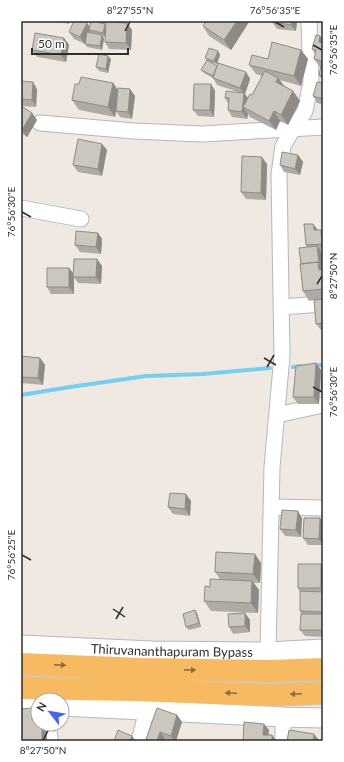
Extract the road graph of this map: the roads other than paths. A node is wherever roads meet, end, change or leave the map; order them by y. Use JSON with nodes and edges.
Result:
{"nodes":[{"id":1,"x":309,"y":21,"type":"edge"},
{"id":2,"x":40,"y":122,"type":"dead end"},
{"id":3,"x":323,"y":126,"type":"edge"},
{"id":4,"x":293,"y":129,"type":"junction"},
{"id":5,"x":21,"y":208,"type":"edge"},
{"id":6,"x":81,"y":219,"type":"dead end"},
{"id":7,"x":323,"y":304,"type":"edge"},
{"id":8,"x":281,"y":307,"type":"junction"},
{"id":9,"x":323,"y":405,"type":"edge"},
{"id":10,"x":277,"y":415,"type":"junction"},
{"id":11,"x":271,"y":507,"type":"junction"},
{"id":12,"x":323,"y":508,"type":"edge"},
{"id":13,"x":21,"y":645,"type":"edge"},
{"id":14,"x":323,"y":649,"type":"edge"},
{"id":15,"x":268,"y":652,"type":"junction"},
{"id":16,"x":21,"y":664,"type":"edge"},
{"id":17,"x":323,"y":669,"type":"edge"},
{"id":18,"x":21,"y":688,"type":"edge"},
{"id":19,"x":323,"y":693,"type":"edge"},
{"id":20,"x":70,"y":706,"type":"edge"},
{"id":21,"x":147,"y":710,"type":"junction"},
{"id":22,"x":283,"y":717,"type":"junction"},
{"id":23,"x":323,"y":718,"type":"edge"},
{"id":24,"x":138,"y":741,"type":"edge"},
{"id":25,"x":283,"y":741,"type":"edge"}],
"edges":[{"from":1,"to":4,"type":"street"},
{"from":2,"to":4,"type":"street"},
{"from":3,"to":4,"type":"street"},
{"from":4,"to":8,"type":"street"},
{"from":5,"to":6,"type":"street"},
{"from":7,"to":8,"type":"street"},
{"from":8,"to":10,"type":"street"},
{"from":9,"to":10,"type":"street"},
{"from":10,"to":11,"type":"street"},
{"from":11,"to":12,"type":"street"},
{"from":11,"to":15,"type":"street"},
{"from":13,"to":15,"type":"street","name":"Thiruvananthapuram Bypass"},
{"from":14,"to":15,"type":"street","name":"Thiruvananthapuram Bypass"},
{"from":16,"to":17,"type":"highway","name":"Thiruvananthapuram Bypass","one_way":true},
{"from":19,"to":18,"type":"highway","one_way":true},
{"from":20,"to":21,"type":"street"},
{"from":21,"to":22,"type":"street"},
{"from":21,"to":24,"type":"street"},
{"from":22,"to":23,"type":"street"},
{"from":22,"to":25,"type":"street"}]}
